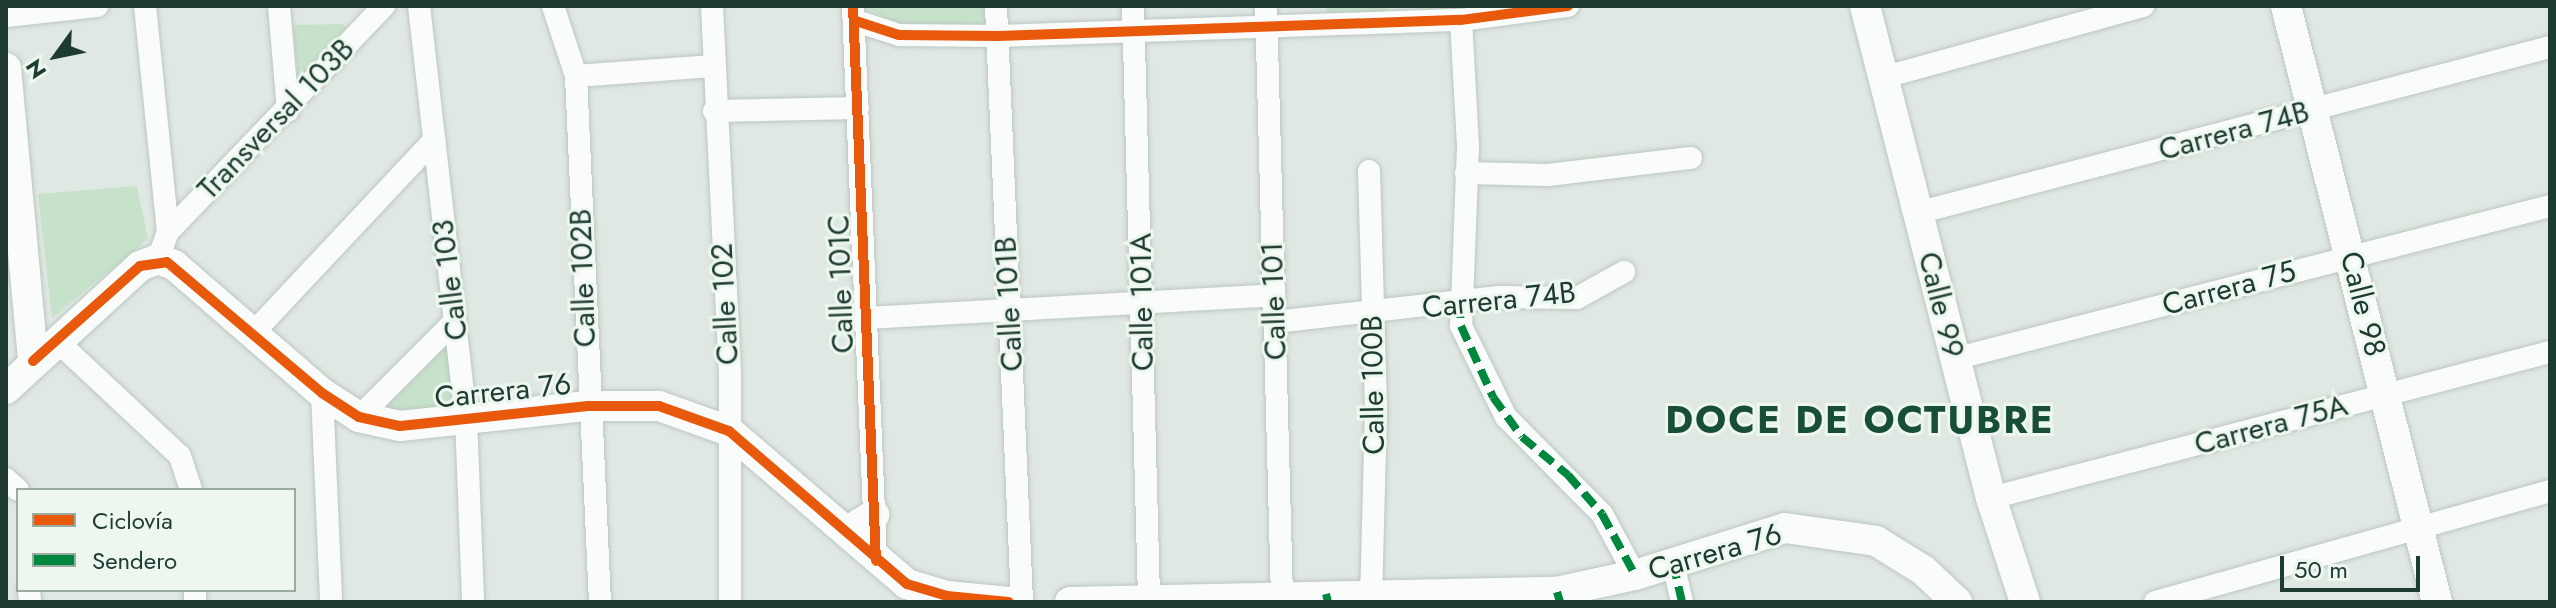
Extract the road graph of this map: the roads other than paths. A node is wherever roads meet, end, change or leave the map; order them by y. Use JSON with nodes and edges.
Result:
{"nodes":[{"id":1,"x":97,"y":6,"type":"edge"},
{"id":2,"x":145,"y":6,"type":"edge"},
{"id":3,"x":279,"y":6,"type":"edge"},
{"id":4,"x":384,"y":6,"type":"edge"},
{"id":5,"x":419,"y":6,"type":"edge"},
{"id":6,"x":553,"y":6,"type":"edge"},
{"id":7,"x":712,"y":6,"type":"edge"},
{"id":8,"x":996,"y":6,"type":"edge"},
{"id":9,"x":1133,"y":6,"type":"edge"},
{"id":10,"x":1568,"y":6,"type":"edge"},
{"id":11,"x":1865,"y":6,"type":"edge"},
{"id":12,"x":2143,"y":6,"type":"edge"},
{"id":13,"x":2286,"y":6,"type":"edge"},
{"id":14,"x":854,"y":13,"type":"edge"},
{"id":15,"x":1400,"y":14,"type":"edge"},
{"id":16,"x":6,"y":16,"type":"edge"},
{"id":17,"x":1267,"y":16,"type":"edge"},
{"id":18,"x":1461,"y":20,"type":"junction"},
{"id":19,"x":1135,"y":31,"type":"junction"},
{"id":20,"x":998,"y":36,"type":"junction"},
{"id":21,"x":2550,"y":47,"type":"edge"},
{"id":22,"x":713,"y":66,"type":"junction"},
{"id":23,"x":6,"y":68,"type":"edge"},
{"id":24,"x":576,"y":76,"type":"junction"},
{"id":25,"x":1885,"y":77,"type":"junction"},
{"id":26,"x":858,"y":108,"type":"junction"},
{"id":27,"x":2314,"y":109,"type":"junction"},
{"id":28,"x":288,"y":111,"type":"junction"},
{"id":29,"x":714,"y":111,"type":"junction"},
{"id":30,"x":434,"y":140,"type":"junction"},
{"id":31,"x":1691,"y":158,"type":"dead end"},
{"id":32,"x":1369,"y":171,"type":"dead end"},
{"id":33,"x":1466,"y":173,"type":"junction"},
{"id":34,"x":2550,"y":206,"type":"edge"},
{"id":35,"x":1917,"y":213,"type":"junction"},
{"id":36,"x":163,"y":246,"type":"junction"},
{"id":37,"x":2351,"y":256,"type":"junction"},
{"id":38,"x":1624,"y":272,"type":"dead end"},
{"id":39,"x":1274,"y":295,"type":"junction"},
{"id":40,"x":1459,"y":302,"type":"junction"},
{"id":41,"x":1142,"y":303,"type":"junction"},
{"id":42,"x":1010,"y":310,"type":"junction"},
{"id":43,"x":1372,"y":314,"type":"junction"},
{"id":44,"x":866,"y":318,"type":"junction"},
{"id":45,"x":455,"y":321,"type":"junction"},
{"id":46,"x":1275,"y":322,"type":"junction"},
{"id":47,"x":253,"y":333,"type":"junction"},
{"id":48,"x":57,"y":341,"type":"junction"},
{"id":49,"x":2550,"y":352,"type":"edge"},
{"id":50,"x":1954,"y":359,"type":"junction"},
{"id":51,"x":33,"y":361,"type":"junction"},
{"id":52,"x":6,"y":389,"type":"edge"},
{"id":53,"x":322,"y":393,"type":"junction"},
{"id":54,"x":2386,"y":395,"type":"junction"},
{"id":55,"x":588,"y":406,"type":"junction"},
{"id":56,"x":359,"y":417,"type":"junction"},
{"id":57,"x":466,"y":417,"type":"junction"},
{"id":58,"x":729,"y":431,"type":"junction"},
{"id":59,"x":190,"y":488,"type":"edge"},
{"id":60,"x":2550,"y":491,"type":"edge"},
{"id":61,"x":1991,"y":498,"type":"junction"},
{"id":62,"x":874,"y":515,"type":"junction"},
{"id":63,"x":837,"y":524,"type":"junction"},
{"id":64,"x":2418,"y":525,"type":"junction"},
{"id":65,"x":876,"y":561,"type":"junction"},
{"id":66,"x":1673,"y":563,"type":"junction"},
{"id":67,"x":1635,"y":575,"type":"junction"},
{"id":68,"x":1282,"y":596,"type":"junction"},
{"id":69,"x":1558,"y":597,"type":"edge"},
{"id":70,"x":1149,"y":598,"type":"junction"},
{"id":71,"x":1327,"y":598,"type":"edge"},
{"id":72,"x":1371,"y":599,"type":"junction"},
{"id":73,"x":1414,"y":600,"type":"edge"},
{"id":74,"x":1111,"y":601,"type":"edge"},
{"id":75,"x":331,"y":602,"type":"edge"},
{"id":76,"x":473,"y":602,"type":"edge"},
{"id":77,"x":600,"y":602,"type":"edge"},
{"id":78,"x":730,"y":602,"type":"edge"},
{"id":79,"x":1009,"y":602,"type":"edge"},
{"id":80,"x":1022,"y":602,"type":"edge"},
{"id":81,"x":1070,"y":602,"type":"edge"},
{"id":82,"x":1682,"y":602,"type":"edge"},
{"id":83,"x":1957,"y":602,"type":"edge"},
{"id":84,"x":2025,"y":602,"type":"edge"},
{"id":85,"x":2155,"y":602,"type":"edge"},
{"id":86,"x":2437,"y":602,"type":"edge"}],
"edges":[{"from":1,"to":16,"type":"street"},
{"from":2,"to":36,"type":"street"},
{"from":3,"to":28,"type":"street"},
{"from":4,"to":28,"type":"street","name":"Transversal 103B"},
{"from":5,"to":30,"type":"street","name":"Calle 103"},
{"from":6,"to":24,"type":"street","name":"Calle 102B"},
{"from":7,"to":22,"type":"street","name":"Calle 102"},
{"from":8,"to":20,"type":"street","name":"Calle 101B"},
{"from":9,"to":19,"type":"street","name":"Calle 101A"},
{"from":10,"to":18,"type":"street"},
{"from":11,"to":25,"type":"street","name":"Calle 99"},
{"from":12,"to":25,"type":"street"},
{"from":13,"to":27,"type":"street","name":"Calle 98"},
{"from":14,"to":20,"type":"street"},
{"from":14,"to":26,"type":"street","name":"Calle 101C"},
{"from":15,"to":17,"type":"street"},
{"from":15,"to":18,"type":"street"},
{"from":17,"to":19,"type":"street"},
{"from":17,"to":39,"type":"street","name":"Calle 101"},
{"from":18,"to":33,"type":"street"},
{"from":19,"to":20,"type":"street"},
{"from":19,"to":41,"type":"street","name":"Calle 101A"},
{"from":20,"to":42,"type":"street","name":"Calle 101B"},
{"from":21,"to":27,"type":"street","name":"Carrera 74B"},
{"from":22,"to":24,"type":"street"},
{"from":22,"to":29,"type":"street","name":"Calle 102"},
{"from":23,"to":51,"type":"street"},
{"from":24,"to":55,"type":"street","name":"Calle 102B"},
{"from":25,"to":35,"type":"street","name":"Calle 99"},
{"from":26,"to":29,"type":"street"},
{"from":26,"to":44,"type":"street","name":"Calle 101C"},
{"from":27,"to":35,"type":"street","name":"Carrera 74B"},
{"from":27,"to":37,"type":"street","name":"Calle 98"},
{"from":28,"to":36,"type":"street","name":"Transversal 103B"},
{"from":29,"to":58,"type":"street","name":"Calle 102"},
{"from":30,"to":45,"type":"street","name":"Calle 103"},
{"from":30,"to":47,"type":"street"},
{"from":31,"to":33,"type":"street"},
{"from":32,"to":43,"type":"street","name":"Calle 100B"},
{"from":33,"to":40,"type":"street"},
{"from":34,"to":37,"type":"street","name":"Carrera 75"},
{"from":35,"to":50,"type":"street","name":"Calle 99"},
{"from":36,"to":47,"type":"street","name":"Carrera 76"},
{"from":36,"to":48,"type":"street"},
{"from":37,"to":50,"type":"street","name":"Carrera 75"},
{"from":37,"to":54,"type":"street","name":"Calle 98"},
{"from":38,"to":40,"type":"street","name":"Carrera 74B"},
{"from":39,"to":41,"type":"street"},
{"from":39,"to":46,"type":"street","name":"Calle 101"},
{"from":40,"to":43,"type":"street","name":"Carrera 74B"},
{"from":40,"to":67,"type":"street"},
{"from":41,"to":42,"type":"street"},
{"from":41,"to":70,"type":"street","name":"Calle 101A"},
{"from":42,"to":44,"type":"street"},
{"from":42,"to":80,"type":"street","name":"Calle 101B"},
{"from":43,"to":46,"type":"street","name":"Carrera 74B"},
{"from":43,"to":72,"type":"street","name":"Calle 100B"},
{"from":44,"to":62,"type":"street","name":"Calle 101C"},
{"from":45,"to":56,"type":"street"},
{"from":45,"to":57,"type":"street","name":"Calle 103"},
{"from":46,"to":68,"type":"street","name":"Calle 101"},
{"from":47,"to":53,"type":"street","name":"Carrera 76"},
{"from":48,"to":51,"type":"street"},
{"from":48,"to":59,"type":"street"},
{"from":49,"to":54,"type":"street","name":"Carrera 75A"},
{"from":50,"to":61,"type":"street","name":"Calle 99"},
{"from":51,"to":52,"type":"street"},
{"from":53,"to":56,"type":"street","name":"Carrera 76"},
{"from":53,"to":75,"type":"street"},
{"from":54,"to":61,"type":"street","name":"Carrera 75A"},
{"from":54,"to":64,"type":"street","name":"Calle 98"},
{"from":55,"to":57,"type":"street","name":"Carrera 76"},
{"from":55,"to":58,"type":"street","name":"Carrera 76"},
{"from":55,"to":77,"type":"street","name":"Calle 102B"},
{"from":56,"to":57,"type":"street","name":"Carrera 76"},
{"from":57,"to":76,"type":"street","name":"Calle 103"},
{"from":58,"to":63,"type":"street","name":"Carrera 76"},
{"from":58,"to":78,"type":"street","name":"Calle 102"},
{"from":60,"to":64,"type":"street"},
{"from":61,"to":84,"type":"street","name":"Calle 99"},
{"from":62,"to":63,"type":"street"},
{"from":62,"to":65,"type":"street","name":"Calle 101C"},
{"from":63,"to":65,"type":"street","name":"Carrera 76"},
{"from":64,"to":85,"type":"street"},
{"from":64,"to":86,"type":"street","name":"Calle 98"},
{"from":65,"to":79,"type":"street","name":"Carrera 76"},
{"from":66,"to":67,"type":"street","name":"Carrera 76"},
{"from":66,"to":82,"type":"street"},
{"from":66,"to":83,"type":"street","name":"Carrera 76"},
{"from":67,"to":69,"type":"street","name":"Carrera 76"},
{"from":68,"to":70,"type":"street","name":"Carrera 76"},
{"from":68,"to":71,"type":"street","name":"Carrera 76"},
{"from":69,"to":73,"type":"street","name":"Carrera 76"},
{"from":70,"to":74,"type":"street","name":"Carrera 76"},
{"from":71,"to":72,"type":"street","name":"Carrera 76"},
{"from":72,"to":73,"type":"street","name":"Carrera 76"},
{"from":74,"to":81,"type":"street","name":"Carrera 76"}]}
